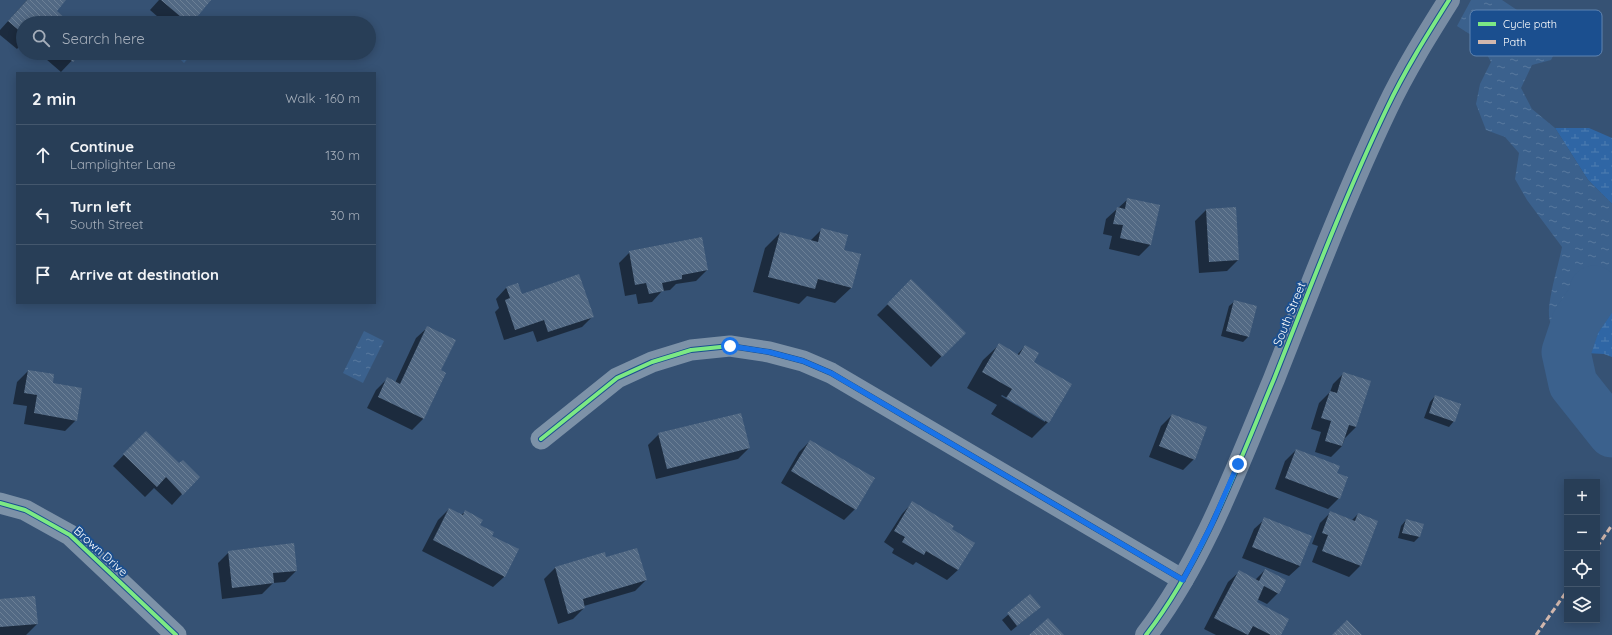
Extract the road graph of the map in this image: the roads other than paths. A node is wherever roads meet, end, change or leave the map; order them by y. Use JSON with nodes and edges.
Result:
{"nodes":[{"id":1,"x":1449,"y":0,"type":"edge"},
{"id":2,"x":541,"y":439,"type":"dead end"},
{"id":3,"x":0,"y":503,"type":"edge"},
{"id":4,"x":1183,"y":580,"type":"junction"},
{"id":5,"x":176,"y":635,"type":"edge"},
{"id":6,"x":1146,"y":635,"type":"edge"}],
"edges":[{"from":1,"to":4,"type":"street","name":"South Street"},
{"from":2,"to":4,"type":"street"},
{"from":3,"to":5,"type":"street","name":"Brown Drive"},
{"from":4,"to":6,"type":"street","name":"South Street"}]}
